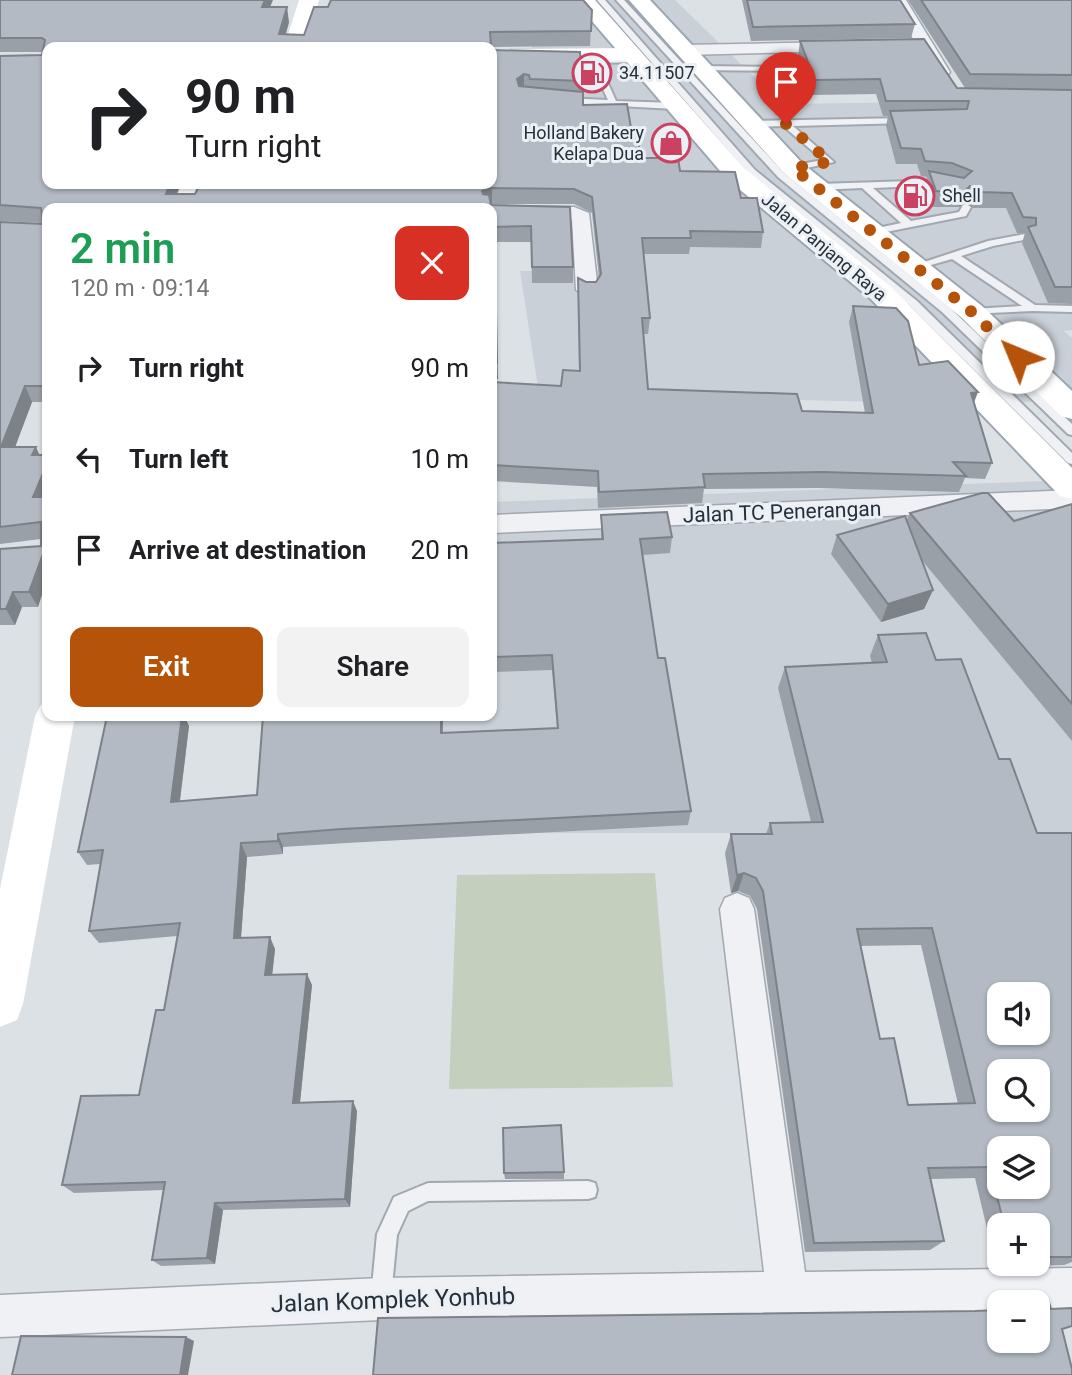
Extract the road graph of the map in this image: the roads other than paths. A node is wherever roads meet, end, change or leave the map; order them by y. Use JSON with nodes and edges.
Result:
{"nodes":[{"id":1,"x":309,"y":0,"type":"edge"},
{"id":2,"x":584,"y":0,"type":"edge"},
{"id":3,"x":601,"y":0,"type":"edge"},
{"id":4,"x":620,"y":0,"type":"edge"},
{"id":5,"x":639,"y":0,"type":"edge"},
{"id":6,"x":898,"y":0,"type":"edge"},
{"id":7,"x":296,"y":42,"type":"edge"},
{"id":8,"x":900,"y":46,"type":"edge"},
{"id":9,"x":926,"y":46,"type":"junction"},
{"id":10,"x":862,"y":47,"type":"edge"},
{"id":11,"x":497,"y":57,"type":"edge"},
{"id":12,"x":634,"y":57,"type":"junction"},
{"id":13,"x":592,"y":58,"type":"junction"},
{"id":14,"x":692,"y":59,"type":"junction"},
{"id":15,"x":776,"y":69,"type":"dead end"},
{"id":16,"x":947,"y":82,"type":"edge"},
{"id":17,"x":549,"y":100,"type":"edge"},
{"id":18,"x":613,"y":103,"type":"junction"},
{"id":19,"x":675,"y":106,"type":"junction"},
{"id":20,"x":922,"y":121,"type":"edge"},
{"id":21,"x":751,"y":124,"type":"junction"},
{"id":22,"x":786,"y":124,"type":"junction"},
{"id":23,"x":793,"y":168,"type":"junction"},
{"id":24,"x":951,"y":183,"type":"edge"},
{"id":25,"x":864,"y":185,"type":"junction"},
{"id":26,"x":818,"y":187,"type":"junction"},
{"id":27,"x":966,"y":207,"type":"edge"},
{"id":28,"x":497,"y":212,"type":"edge"},
{"id":29,"x":909,"y":225,"type":"junction"},
{"id":30,"x":876,"y":231,"type":"junction"},
{"id":31,"x":1025,"y":237,"type":"edge"},
{"id":32,"x":953,"y":255,"type":"junction"},
{"id":33,"x":917,"y":266,"type":"junction"},
{"id":34,"x":587,"y":290,"type":"edge"},
{"id":35,"x":1033,"y":308,"type":"junction"},
{"id":36,"x":1072,"y":309,"type":"edge"},
{"id":37,"x":972,"y":312,"type":"junction"},
{"id":38,"x":1072,"y":409,"type":"edge"},
{"id":39,"x":1072,"y":430,"type":"edge"},
{"id":40,"x":1072,"y":460,"type":"edge"},
{"id":41,"x":1072,"y":488,"type":"edge"},
{"id":42,"x":1072,"y":499,"type":"edge"},
{"id":43,"x":497,"y":524,"type":"edge"},
{"id":44,"x":54,"y":721,"type":"edge"},
{"id":45,"x":737,"y":909,"type":"dead end"},
{"id":46,"x":0,"y":1004,"type":"edge"},
{"id":47,"x":588,"y":1190,"type":"dead end"},
{"id":48,"x":1072,"y":1289,"type":"edge"},
{"id":49,"x":787,"y":1291,"type":"junction"},
{"id":50,"x":381,"y":1299,"type":"junction"},
{"id":51,"x":0,"y":1316,"type":"edge"}],
"edges":[{"from":1,"to":7,"type":"main road"},
{"from":2,"to":12,"type":"main road","name":"Jalan Panjang Raya"},
{"from":3,"to":40,"type":"lane"},
{"from":4,"to":39,"type":"lane"},
{"from":5,"to":14,"type":"main road","name":"Jalan Panjang Raya"},
{"from":6,"to":9,"type":"street"},
{"from":8,"to":9,"type":"street"},
{"from":9,"to":16,"type":"street"},
{"from":10,"to":14,"type":"street"},
{"from":11,"to":13,"type":"main road"},
{"from":12,"to":13,"type":"main road"},
{"from":12,"to":19,"type":"main road","name":"Jalan Panjang Raya"},
{"from":13,"to":18,"type":"lane"},
{"from":14,"to":15,"type":"lane"},
{"from":14,"to":21,"type":"main road","name":"Jalan Panjang Raya"},
{"from":17,"to":18,"type":"lane"},
{"from":18,"to":19,"type":"lane"},
{"from":19,"to":41,"type":"main road","name":"Jalan Panjang Raya"},
{"from":20,"to":22,"type":"lane"},
{"from":21,"to":22,"type":"lane"},
{"from":21,"to":23,"type":"main road","name":"Jalan Panjang Raya"},
{"from":22,"to":23,"type":"lane"},
{"from":23,"to":26,"type":"main road","name":"Jalan Panjang Raya"},
{"from":24,"to":25,"type":"lane"},
{"from":25,"to":26,"type":"lane"},
{"from":25,"to":29,"type":"lane"},
{"from":26,"to":30,"type":"main road","name":"Jalan Panjang Raya"},
{"from":27,"to":29,"type":"lane"},
{"from":28,"to":34,"type":"street"},
{"from":29,"to":30,"type":"lane"},
{"from":30,"to":33,"type":"main road","name":"Jalan Panjang Raya"},
{"from":31,"to":32,"type":"lane"},
{"from":32,"to":33,"type":"lane"},
{"from":32,"to":35,"type":"lane"},
{"from":33,"to":37,"type":"main road","name":"Jalan Panjang Raya"},
{"from":35,"to":36,"type":"lane"},
{"from":35,"to":37,"type":"lane"},
{"from":37,"to":38,"type":"main road","name":"Jalan Panjang Raya"},
{"from":42,"to":43,"type":"street","name":"Jalan TC Penerangan"},
{"from":44,"to":46,"type":"main road"},
{"from":45,"to":49,"type":"street"},
{"from":47,"to":50,"type":"lane"},
{"from":48,"to":49,"type":"street","name":"Jalan Komplek Yonhub"},
{"from":49,"to":50,"type":"street","name":"Jalan Komplek Yonhub"},
{"from":50,"to":51,"type":"street","name":"Jalan Komplek Yonhub"}]}
